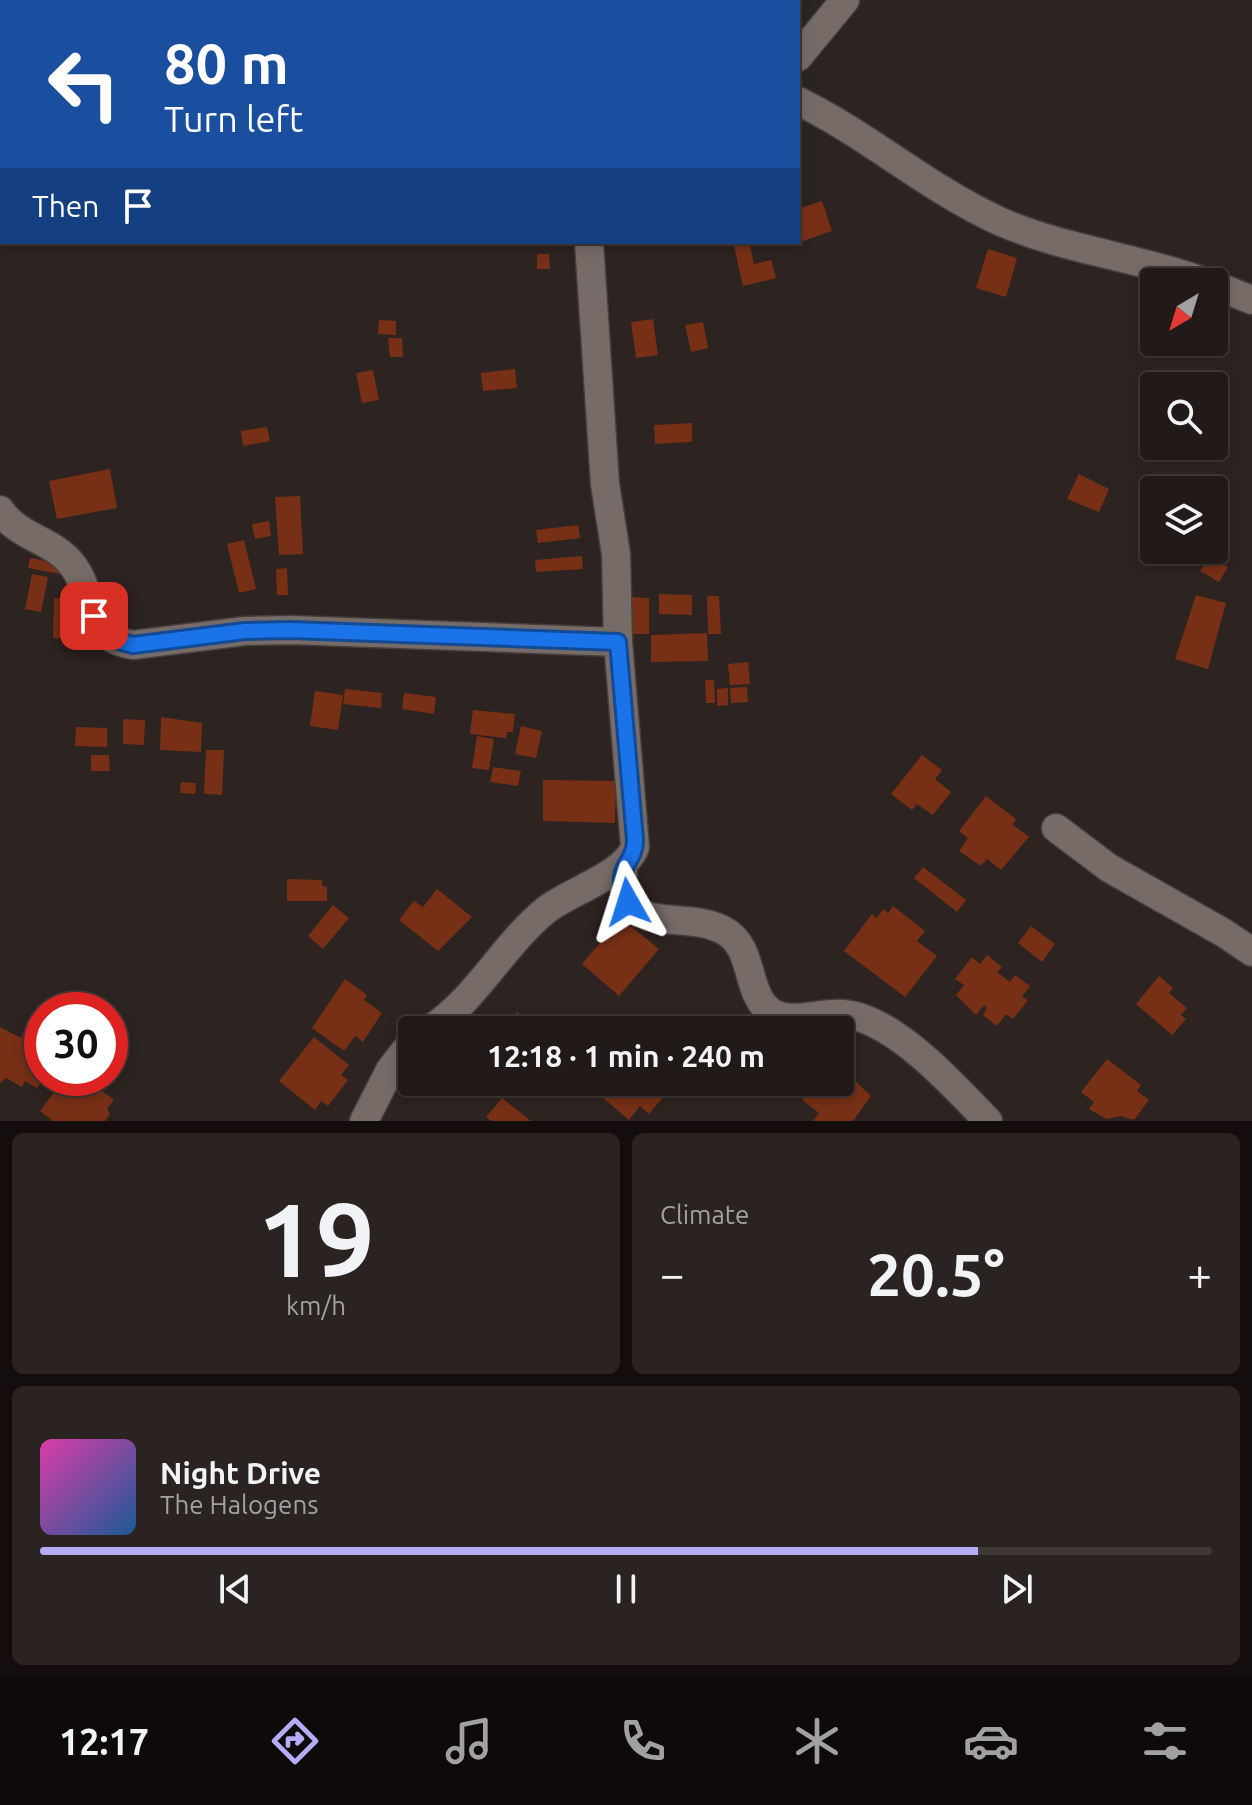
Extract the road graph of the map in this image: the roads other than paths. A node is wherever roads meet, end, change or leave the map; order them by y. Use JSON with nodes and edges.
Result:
{"nodes":[{"id":1,"x":845,"y":0,"type":"edge"},
{"id":2,"x":800,"y":55,"type":"edge"},
{"id":3,"x":800,"y":102,"type":"edge"},
{"id":4,"x":589,"y":244,"type":"edge"},
{"id":5,"x":1153,"y":268,"type":"edge"},
{"id":6,"x":1228,"y":291,"type":"edge"},
{"id":7,"x":1252,"y":300,"type":"edge"},
{"id":8,"x":0,"y":510,"type":"edge"},
{"id":9,"x":618,"y":642,"type":"junction"},
{"id":10,"x":1056,"y":828,"type":"dead end"},
{"id":11,"x":623,"y":865,"type":"junction"},
{"id":12,"x":1252,"y":952,"type":"edge"},
{"id":13,"x":448,"y":1016,"type":"edge"},
{"id":14,"x":398,"y":1060,"type":"edge"},
{"id":15,"x":364,"y":1121,"type":"edge"},
{"id":16,"x":988,"y":1121,"type":"edge"}],
"edges":[{"from":1,"to":2,"type":"street"},
{"from":3,"to":5,"type":"street"},
{"from":4,"to":9,"type":"street"},
{"from":6,"to":7,"type":"street"},
{"from":8,"to":9,"type":"street"},
{"from":9,"to":11,"type":"street"},
{"from":10,"to":12,"type":"street"},
{"from":11,"to":13,"type":"street"},
{"from":11,"to":16,"type":"street"},
{"from":14,"to":15,"type":"street"}]}
